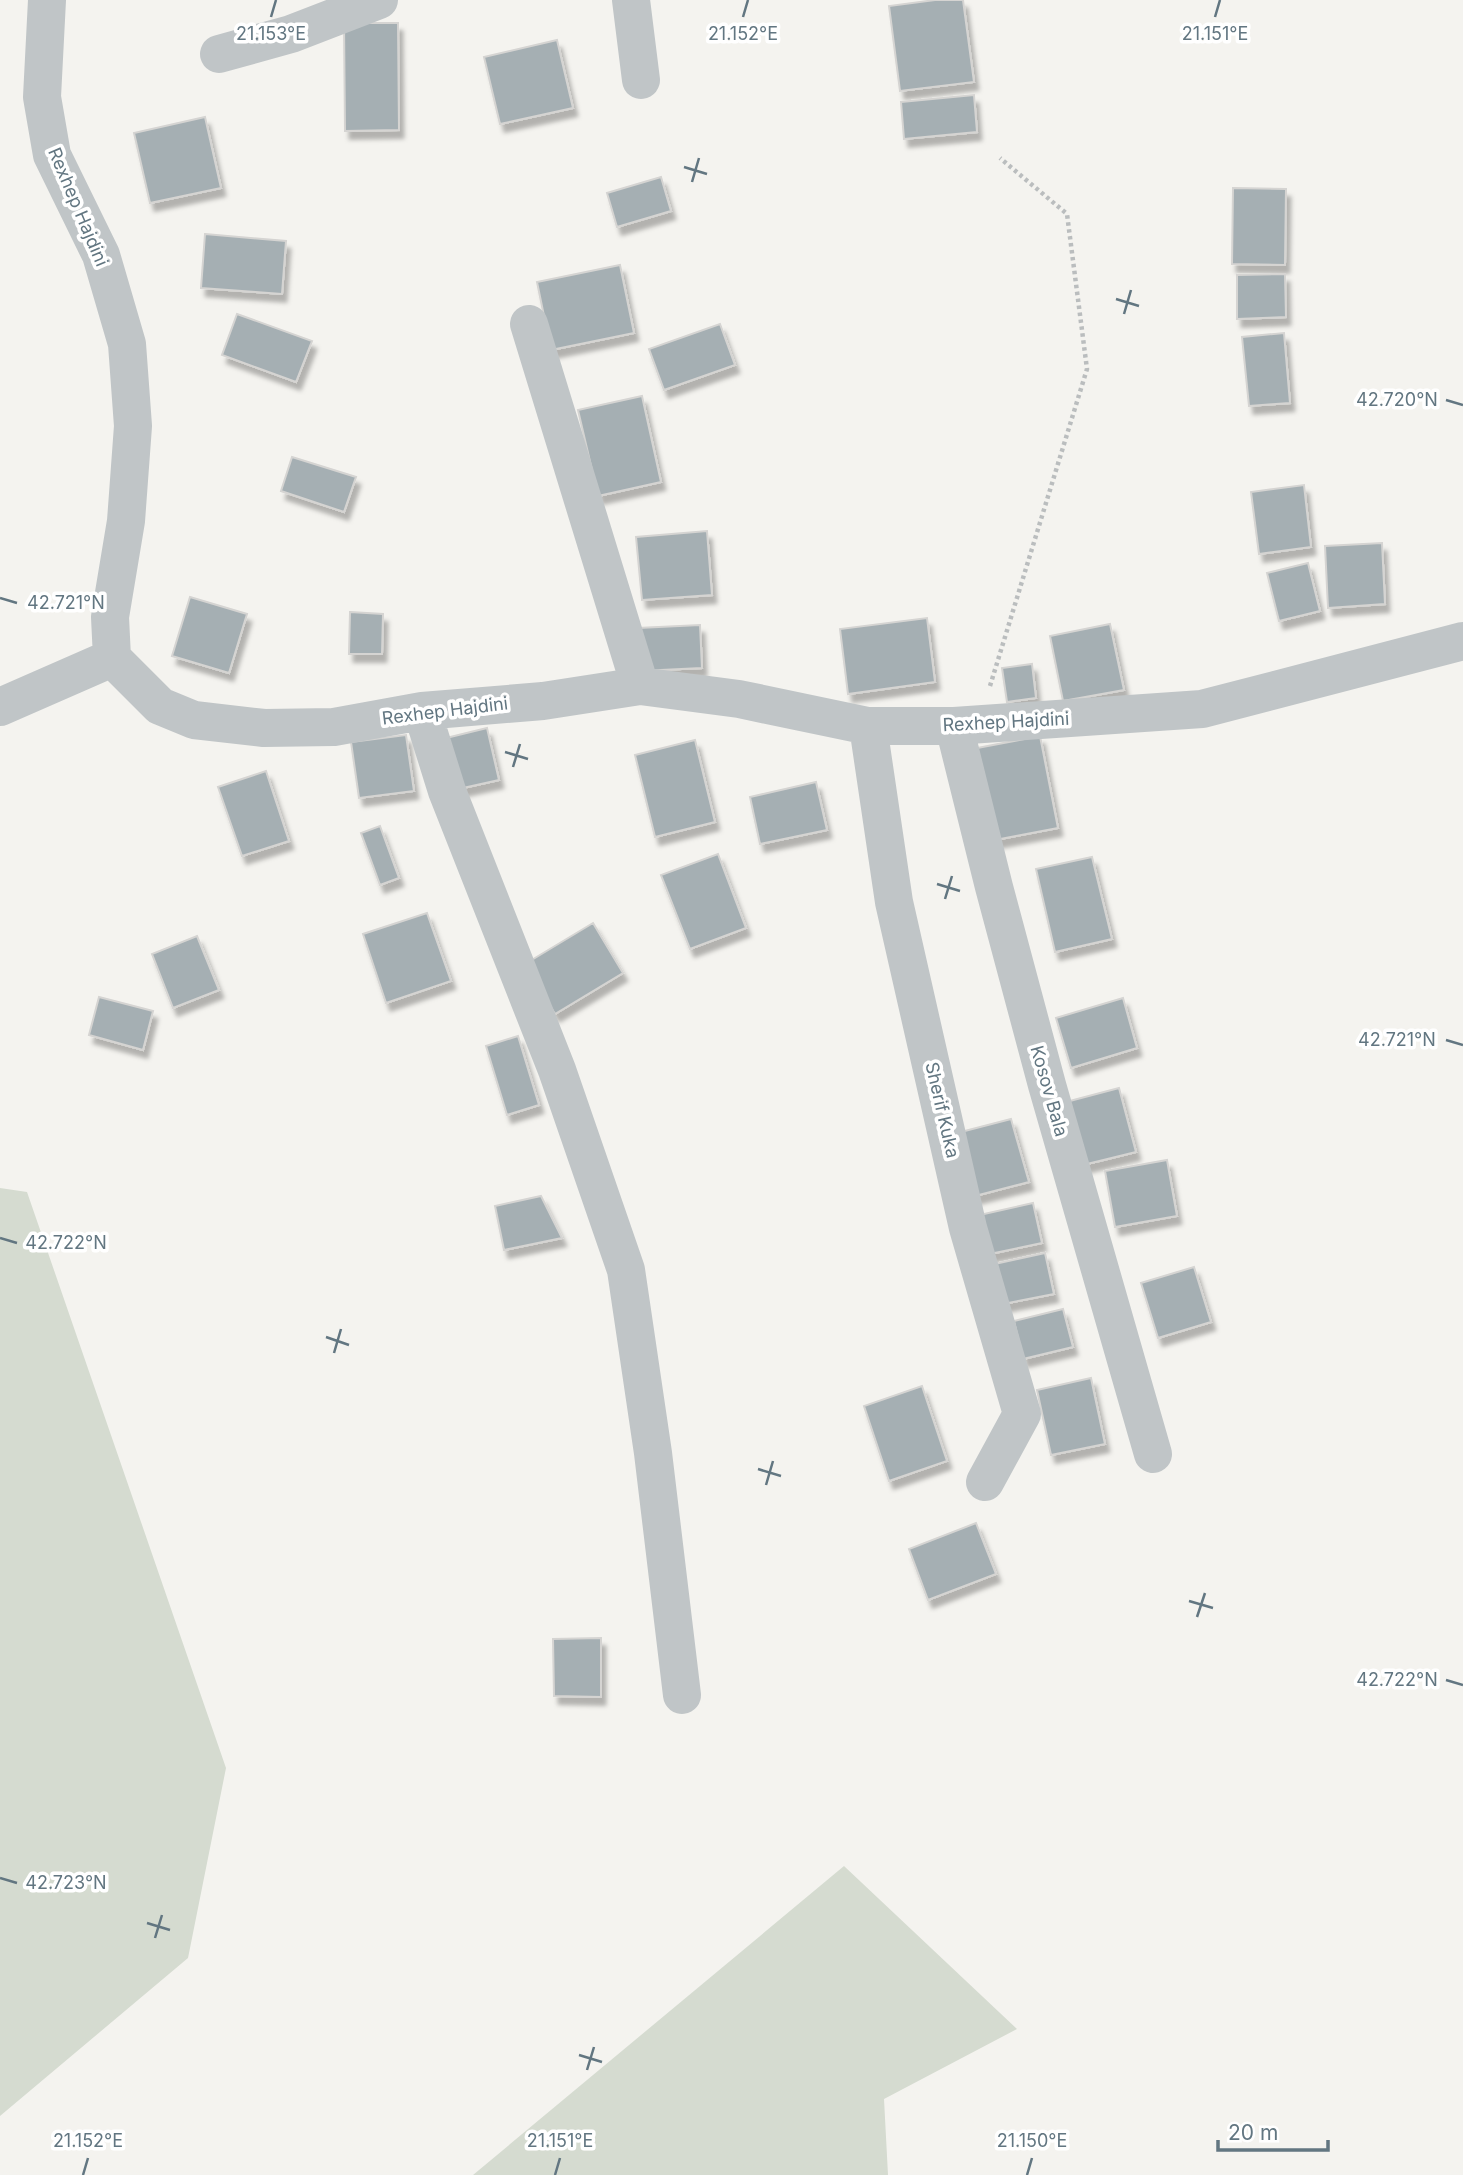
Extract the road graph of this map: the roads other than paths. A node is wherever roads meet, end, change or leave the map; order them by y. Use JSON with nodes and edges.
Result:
{"nodes":[{"id":1,"x":47,"y":0,"type":"edge"},
{"id":2,"x":379,"y":0,"type":"edge"},
{"id":3,"x":631,"y":0,"type":"edge"},
{"id":4,"x":219,"y":54,"type":"dead end"},
{"id":5,"x":641,"y":80,"type":"dead end"},
{"id":6,"x":529,"y":324,"type":"dead end"},
{"id":7,"x":1463,"y":642,"type":"edge"},
{"id":8,"x":112,"y":658,"type":"junction"},
{"id":9,"x":640,"y":686,"type":"junction"},
{"id":10,"x":0,"y":707,"type":"edge"},
{"id":11,"x":422,"y":710,"type":"junction"},
{"id":12,"x":967,"y":725,"type":"junction"},
{"id":13,"x":868,"y":726,"type":"junction"},
{"id":14,"x":1153,"y":1454,"type":"dead end"},
{"id":15,"x":985,"y":1482,"type":"dead end"},
{"id":16,"x":682,"y":1695,"type":"dead end"}],
"edges":[{"from":1,"to":8,"type":"street","name":"Rexhep Hajdini"},
{"from":2,"to":4,"type":"street"},
{"from":3,"to":5,"type":"street"},
{"from":6,"to":9,"type":"street"},
{"from":7,"to":12,"type":"street","name":"Rexhep Hajdini"},
{"from":8,"to":10,"type":"street"},
{"from":8,"to":11,"type":"street","name":"Rexhep Hajdini"},
{"from":9,"to":11,"type":"street","name":"Rexhep Hajdini"},
{"from":9,"to":13,"type":"street","name":"Rexhep Hajdini"},
{"from":11,"to":16,"type":"street"},
{"from":12,"to":13,"type":"street","name":"Rexhep Hajdini"},
{"from":12,"to":14,"type":"street","name":"Kosov Bala"},
{"from":13,"to":15,"type":"street","name":"Sherif Kuka"}]}
